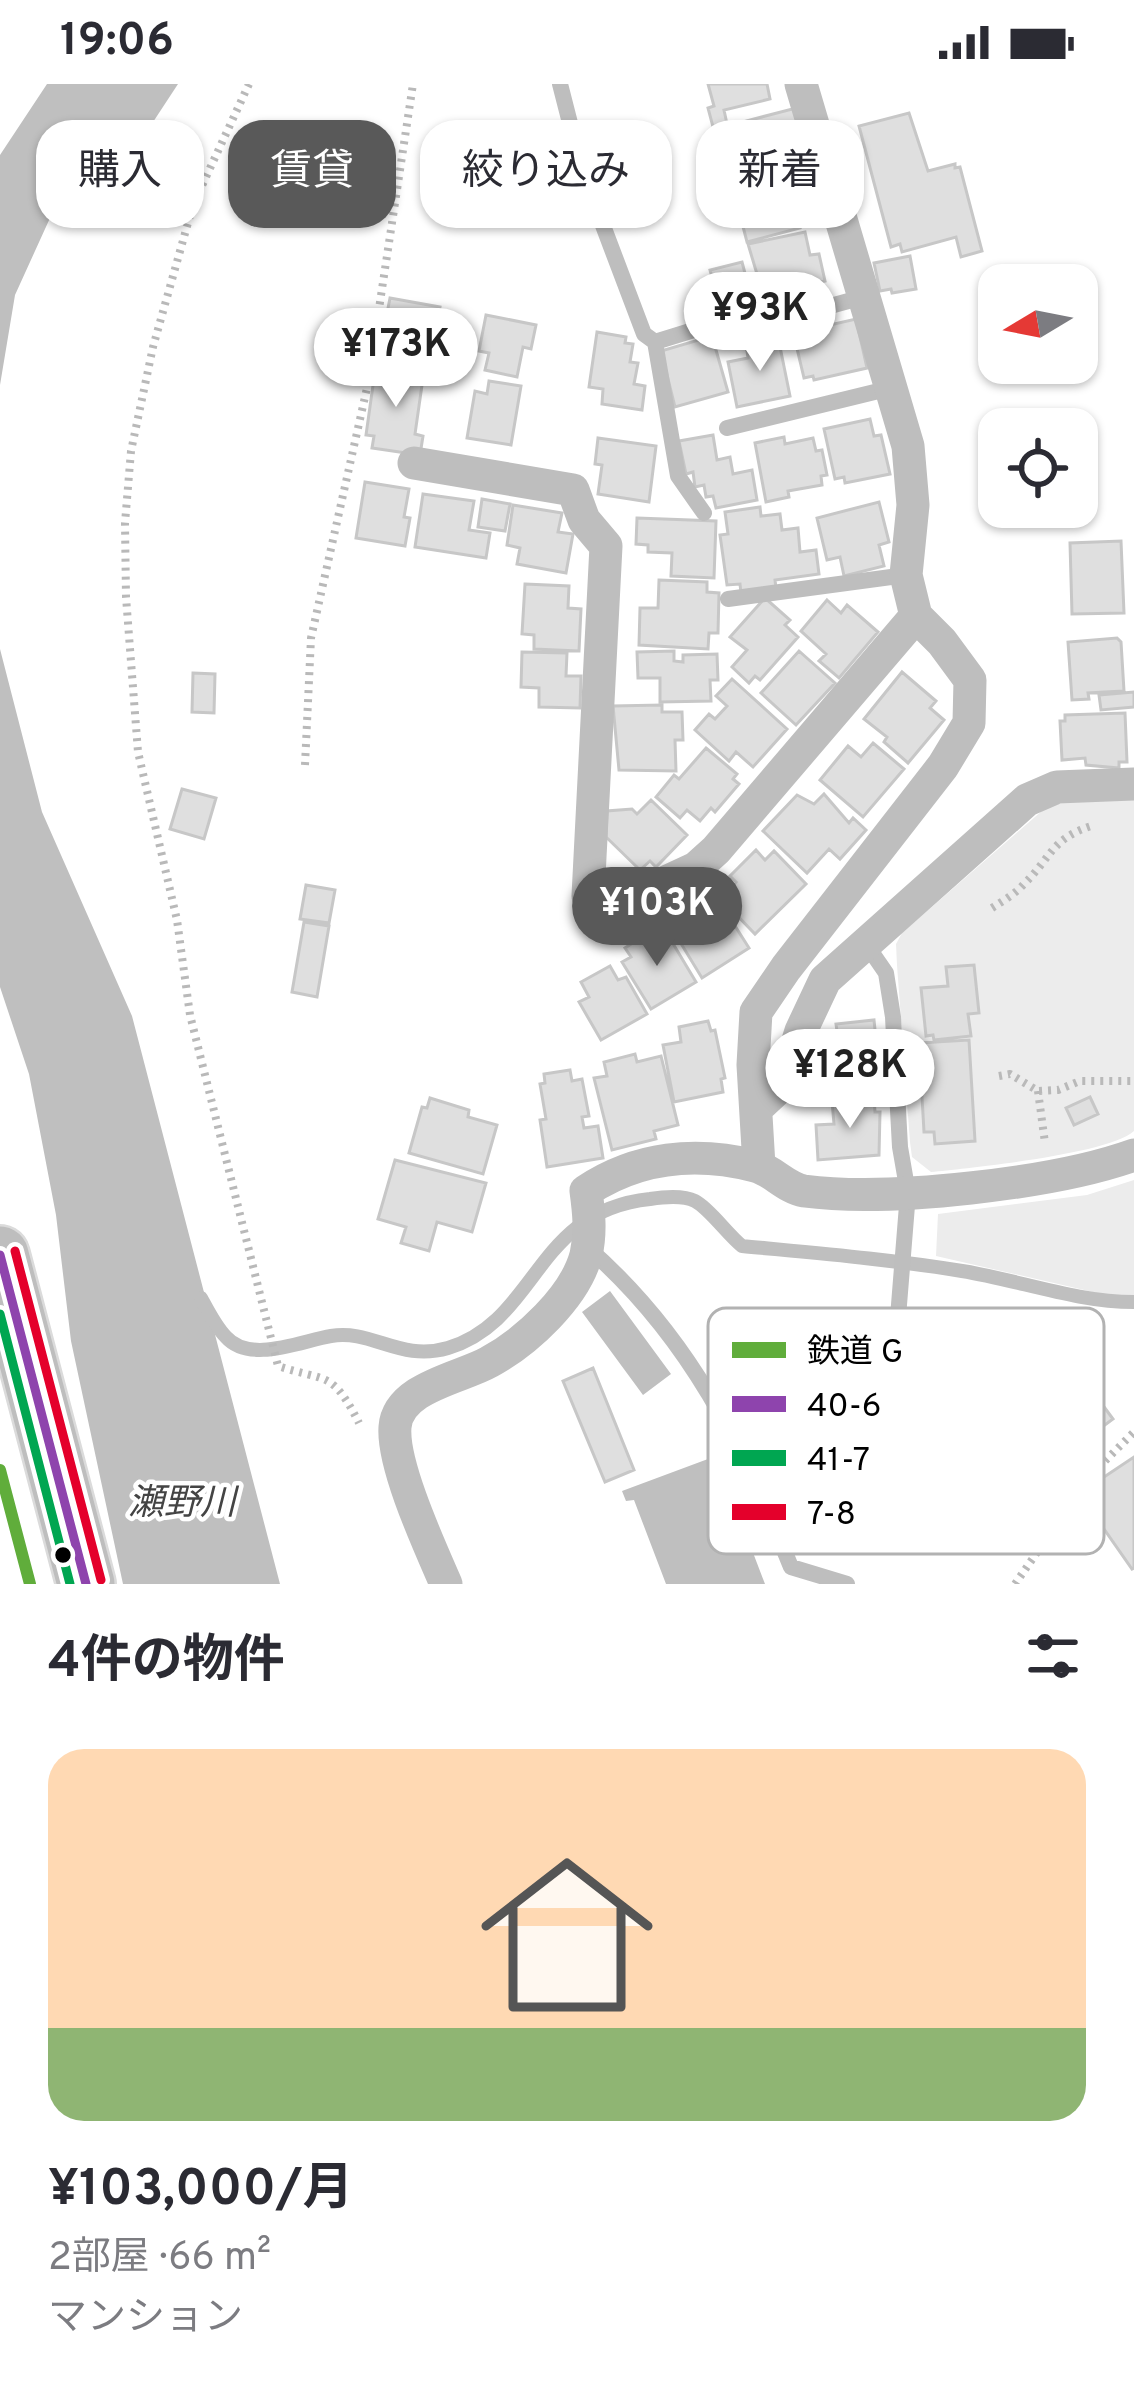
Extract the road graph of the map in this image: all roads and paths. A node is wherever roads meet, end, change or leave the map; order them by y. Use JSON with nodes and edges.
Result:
{"nodes":[{"id":1,"x":249,"y":84,"type":"edge"},
{"id":2,"x":412,"y":84,"type":"edge"},
{"id":3,"x":560,"y":84,"type":"edge"},
{"id":4,"x":802,"y":84,"type":"edge"},
{"id":5,"x":863,"y":297,"type":"junction"},
{"id":6,"x":655,"y":342,"type":"junction"},
{"id":7,"x":891,"y":388,"type":"junction"},
{"id":8,"x":728,"y":428,"type":"dead end"},
{"id":9,"x":415,"y":463,"type":"dead end"},
{"id":10,"x":704,"y":513,"type":"dead end"},
{"id":11,"x":906,"y":575,"type":"junction"},
{"id":12,"x":728,"y":599,"type":"dead end"},
{"id":13,"x":916,"y":616,"type":"junction"},
{"id":14,"x":305,"y":765,"type":"dead end"},
{"id":15,"x":1134,"y":784,"type":"edge"},
{"id":16,"x":1098,"y":824,"type":"dead end"},
{"id":17,"x":992,"y":908,"type":"dead end"},
{"id":18,"x":866,"y":944,"type":"junction"},
{"id":19,"x":999,"y":1076,"type":"dead end"},
{"id":20,"x":1134,"y":1081,"type":"edge"},
{"id":21,"x":1038,"y":1091,"type":"junction"},
{"id":22,"x":757,"y":1108,"type":"junction"},
{"id":23,"x":1134,"y":1155,"type":"edge"},
{"id":24,"x":759,"y":1166,"type":"junction"},
{"id":25,"x":1049,"y":1174,"type":"junction"},
{"id":26,"x":908,"y":1192,"type":"junction"},
{"id":27,"x":587,"y":1247,"type":"junction"},
{"id":28,"x":0,"y":1255,"type":"edge"},
{"id":29,"x":899,"y":1308,"type":"edge"},
{"id":30,"x":708,"y":1389,"type":"edge"},
{"id":31,"x":363,"y":1431,"type":"dead end"},
{"id":32,"x":1134,"y":1432,"type":"edge"},
{"id":33,"x":1104,"y":1462,"type":"edge"},
{"id":34,"x":785,"y":1554,"type":"edge"},
{"id":35,"x":1036,"y":1554,"type":"edge"},
{"id":36,"x":86,"y":1584,"type":"edge"},
{"id":37,"x":446,"y":1584,"type":"edge"},
{"id":38,"x":847,"y":1584,"type":"edge"},
{"id":39,"x":1015,"y":1584,"type":"edge"}],
"edges":[{"from":1,"to":31,"type":"path"},
{"from":2,"to":14,"type":"path"},
{"from":3,"to":6,"type":"lane"},
{"from":4,"to":5,"type":"street"},
{"from":5,"to":6,"type":"lane"},
{"from":5,"to":7,"type":"street"},
{"from":6,"to":10,"type":"lane"},
{"from":7,"to":8,"type":"lane"},
{"from":7,"to":11,"type":"street"},
{"from":9,"to":13,"type":"street"},
{"from":11,"to":12,"type":"lane"},
{"from":11,"to":13,"type":"street"},
{"from":13,"to":22,"type":"street"},
{"from":15,"to":18,"type":"street"},
{"from":16,"to":17,"type":"path"},
{"from":18,"to":22,"type":"street"},
{"from":18,"to":26,"type":"lane"},
{"from":19,"to":21,"type":"path"},
{"from":20,"to":21,"type":"path"},
{"from":21,"to":25,"type":"path"},
{"from":22,"to":24,"type":"street"},
{"from":23,"to":25,"type":"street"},
{"from":24,"to":26,"type":"street"},
{"from":24,"to":27,"type":"street"},
{"from":25,"to":26,"type":"street"},
{"from":26,"to":29,"type":"lane"},
{"from":27,"to":30,"type":"lane"},
{"from":27,"to":37,"type":"street"},
{"from":28,"to":36,"type":"highway"},
{"from":32,"to":33,"type":"path"},
{"from":34,"to":38,"type":"lane"},
{"from":35,"to":39,"type":"path"}]}
